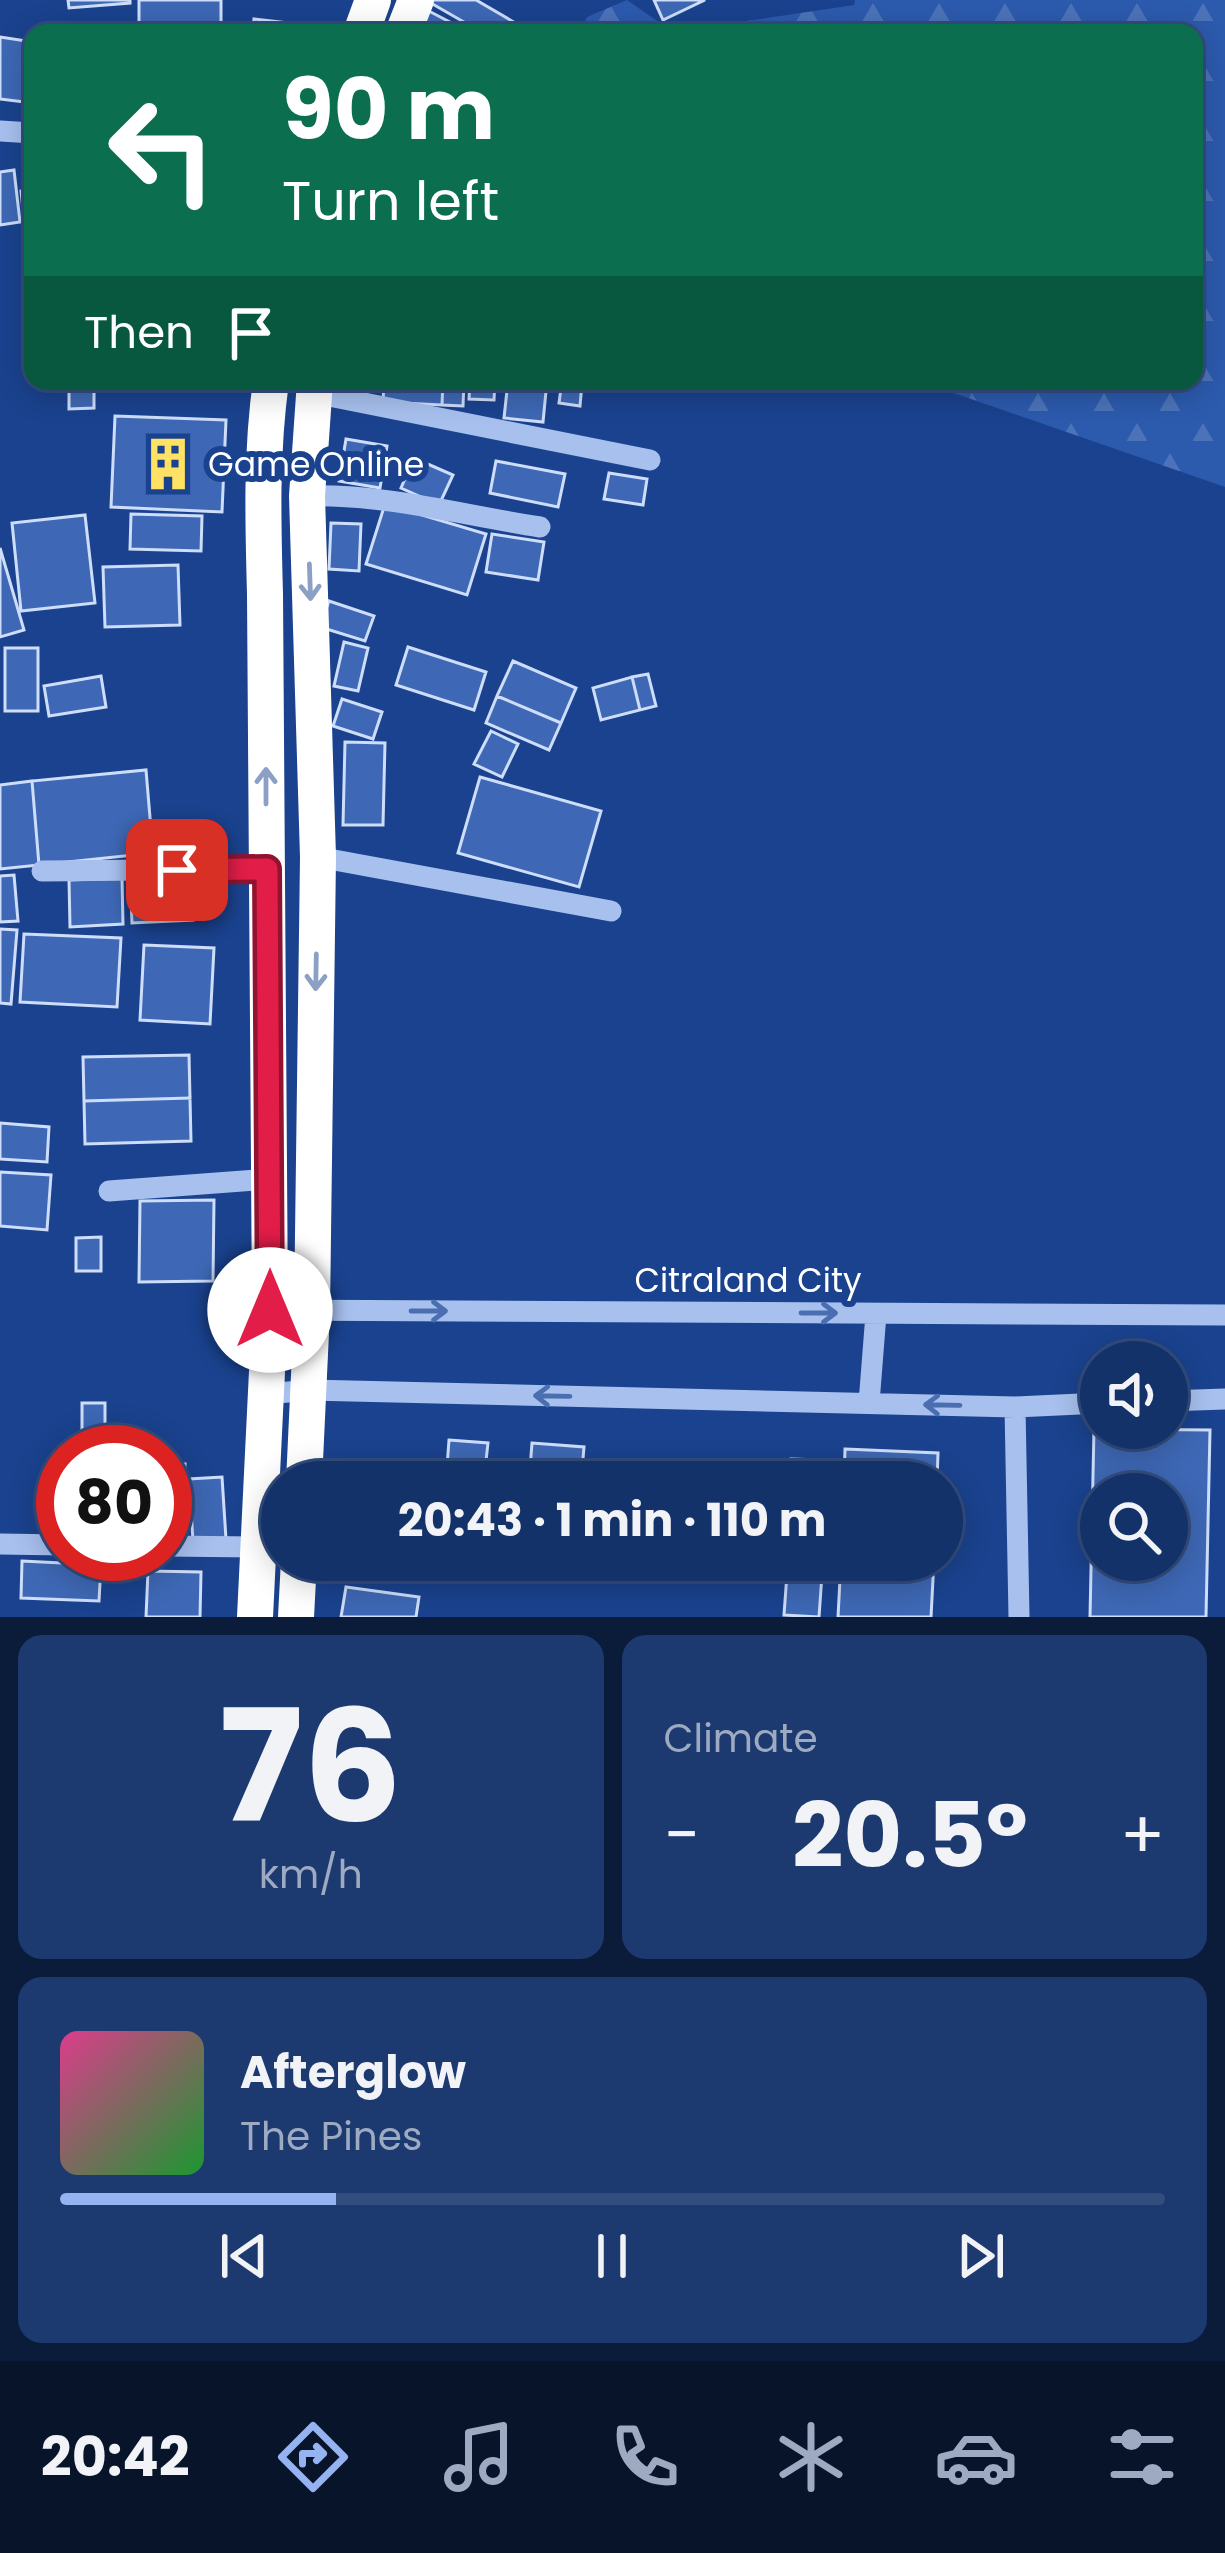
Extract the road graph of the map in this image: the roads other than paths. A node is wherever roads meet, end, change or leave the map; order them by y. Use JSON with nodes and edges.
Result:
{"nodes":[{"id":1,"x":270,"y":390,"type":"edge"},
{"id":2,"x":315,"y":390,"type":"edge"},
{"id":3,"x":329,"y":390,"type":"edge"},
{"id":4,"x":650,"y":460,"type":"dead end"},
{"id":5,"x":308,"y":496,"type":"junction"},
{"id":6,"x":540,"y":527,"type":"dead end"},
{"id":7,"x":318,"y":857,"type":"junction"},
{"id":8,"x":267,"y":869,"type":"junction"},
{"id":9,"x":42,"y":872,"type":"dead end"},
{"id":10,"x":610,"y":911,"type":"dead end"},
{"id":11,"x":269,"y":1179,"type":"junction"},
{"id":12,"x":109,"y":1191,"type":"dead end"},
{"id":13,"x":270,"y":1310,"type":"junction"},
{"id":14,"x":312,"y":1311,"type":"junction"},
{"id":15,"x":876,"y":1314,"type":"junction"},
{"id":16,"x":1225,"y":1316,"type":"edge"},
{"id":17,"x":309,"y":1390,"type":"junction"},
{"id":18,"x":267,"y":1394,"type":"junction"},
{"id":19,"x":1225,"y":1399,"type":"edge"},
{"id":20,"x":1188,"y":1400,"type":"edge"},
{"id":21,"x":869,"y":1403,"type":"junction"},
{"id":22,"x":1080,"y":1404,"type":"edge"},
{"id":23,"x":1015,"y":1407,"type":"junction"},
{"id":24,"x":305,"y":1461,"type":"edge"},
{"id":25,"x":0,"y":1544,"type":"edge"},
{"id":26,"x":36,"y":1545,"type":"edge"},
{"id":27,"x":192,"y":1546,"type":"edge"},
{"id":28,"x":257,"y":1547,"type":"junction"},
{"id":29,"x":298,"y":1581,"type":"edge"},
{"id":30,"x":255,"y":1617,"type":"edge"},
{"id":31,"x":296,"y":1617,"type":"edge"},
{"id":32,"x":1019,"y":1617,"type":"edge"}],
"edges":[{"from":8,"to":1,"type":"highway","one_way":true},
{"from":2,"to":5,"type":"highway"},
{"from":3,"to":4,"type":"street"},
{"from":5,"to":6,"type":"street"},
{"from":5,"to":7,"type":"highway","one_way":true},
{"from":7,"to":10,"type":"street"},
{"from":7,"to":14,"type":"highway","one_way":true},
{"from":8,"to":9,"type":"street"},
{"from":8,"to":11,"type":"highway"},
{"from":11,"to":12,"type":"street"},
{"from":11,"to":13,"type":"highway"},
{"from":13,"to":14,"type":"street","name":"Citraland City"},
{"from":13,"to":18,"type":"highway"},
{"from":14,"to":15,"type":"street","name":"Citraland City","one_way":true},
{"from":14,"to":17,"type":"highway"},
{"from":15,"to":16,"type":"street","name":"Citraland City"},
{"from":15,"to":21,"type":"street"},
{"from":17,"to":18,"type":"street"},
{"from":21,"to":17,"type":"street","one_way":true},
{"from":17,"to":24,"type":"highway"},
{"from":18,"to":28,"type":"highway"},
{"from":19,"to":20,"type":"street"},
{"from":23,"to":21,"type":"street","one_way":true},
{"from":22,"to":23,"type":"street"},
{"from":23,"to":32,"type":"street"},
{"from":25,"to":26,"type":"street"},
{"from":27,"to":28,"type":"street"},
{"from":28,"to":30,"type":"highway"},
{"from":29,"to":31,"type":"highway"}]}
